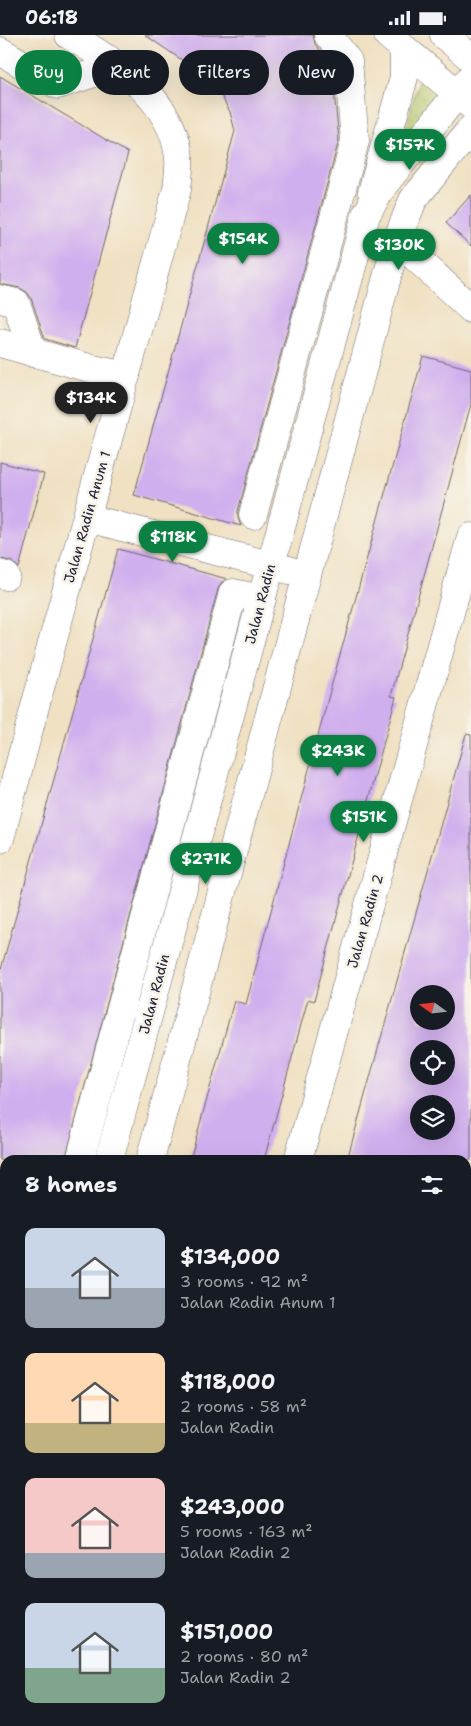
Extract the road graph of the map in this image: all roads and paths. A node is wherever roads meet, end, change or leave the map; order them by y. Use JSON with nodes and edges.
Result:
{"nodes":[{"id":1,"x":69,"y":35,"type":"edge"},
{"id":2,"x":328,"y":35,"type":"edge"},
{"id":3,"x":444,"y":35,"type":"edge"},
{"id":4,"x":396,"y":42,"type":"edge"},
{"id":5,"x":93,"y":50,"type":"edge"},
{"id":6,"x":0,"y":51,"type":"edge"},
{"id":7,"x":471,"y":58,"type":"edge"},
{"id":8,"x":92,"y":74,"type":"edge"},
{"id":9,"x":466,"y":92,"type":"edge"},
{"id":10,"x":149,"y":95,"type":"edge"},
{"id":11,"x":471,"y":129,"type":"edge"},
{"id":12,"x":366,"y":215,"type":"junction"},
{"id":13,"x":397,"y":241,"type":"junction"},
{"id":14,"x":0,"y":299,"type":"edge"},
{"id":15,"x":471,"y":309,"type":"edge"},
{"id":16,"x":0,"y":343,"type":"edge"},
{"id":17,"x":33,"y":353,"type":"junction"},
{"id":18,"x":126,"y":376,"type":"junction"},
{"id":19,"x":261,"y":486,"type":"junction"},
{"id":20,"x":290,"y":493,"type":"junction"},
{"id":21,"x":253,"y":515,"type":"dead end"},
{"id":22,"x":87,"y":518,"type":"junction"},
{"id":23,"x":471,"y":537,"type":"edge"},
{"id":24,"x":271,"y":565,"type":"junction"},
{"id":25,"x":308,"y":575,"type":"junction"},
{"id":26,"x":262,"y":599,"type":"junction"},
{"id":27,"x":463,"y":608,"type":"edge"},
{"id":28,"x":0,"y":839,"type":"edge"},
{"id":29,"x":81,"y":1155,"type":"edge"},
{"id":30,"x":110,"y":1155,"type":"edge"},
{"id":31,"x":151,"y":1155,"type":"edge"},
{"id":32,"x":299,"y":1155,"type":"edge"}],
"edges":[{"from":1,"to":5,"type":"street","name":"Jalan Radin Anum 1"},
{"from":2,"to":19,"type":"street"},
{"from":3,"to":7,"type":"street"},
{"from":4,"to":9,"type":"street"},
{"from":4,"to":12,"type":"street"},
{"from":6,"to":8,"type":"street"},
{"from":9,"to":12,"type":"street","name":"Jalan Radin"},
{"from":10,"to":18,"type":"street","name":"Jalan Radin Anum 1"},
{"from":11,"to":13,"type":"street"},
{"from":12,"to":20,"type":"street","name":"Jalan Radin"},
{"from":13,"to":15,"type":"street"},
{"from":13,"to":25,"type":"street"},
{"from":14,"to":17,"type":"street"},
{"from":16,"to":17,"type":"street"},
{"from":17,"to":18,"type":"street"},
{"from":18,"to":22,"type":"street","name":"Jalan Radin Anum 1"},
{"from":19,"to":20,"type":"street"},
{"from":19,"to":21,"type":"street"},
{"from":20,"to":24,"type":"street","name":"Jalan Radin"},
{"from":22,"to":24,"type":"street"},
{"from":22,"to":28,"type":"street","name":"Jalan Radin Anum 1"},
{"from":23,"to":27,"type":"street","name":"Jalan Radin 2"},
{"from":24,"to":25,"type":"street"},
{"from":24,"to":26,"type":"street","name":"Jalan Radin"},
{"from":25,"to":31,"type":"street"},
{"from":26,"to":29,"type":"street"},
{"from":26,"to":30,"type":"street","name":"Jalan Radin"},
{"from":27,"to":32,"type":"street","name":"Jalan Radin 2"}]}
